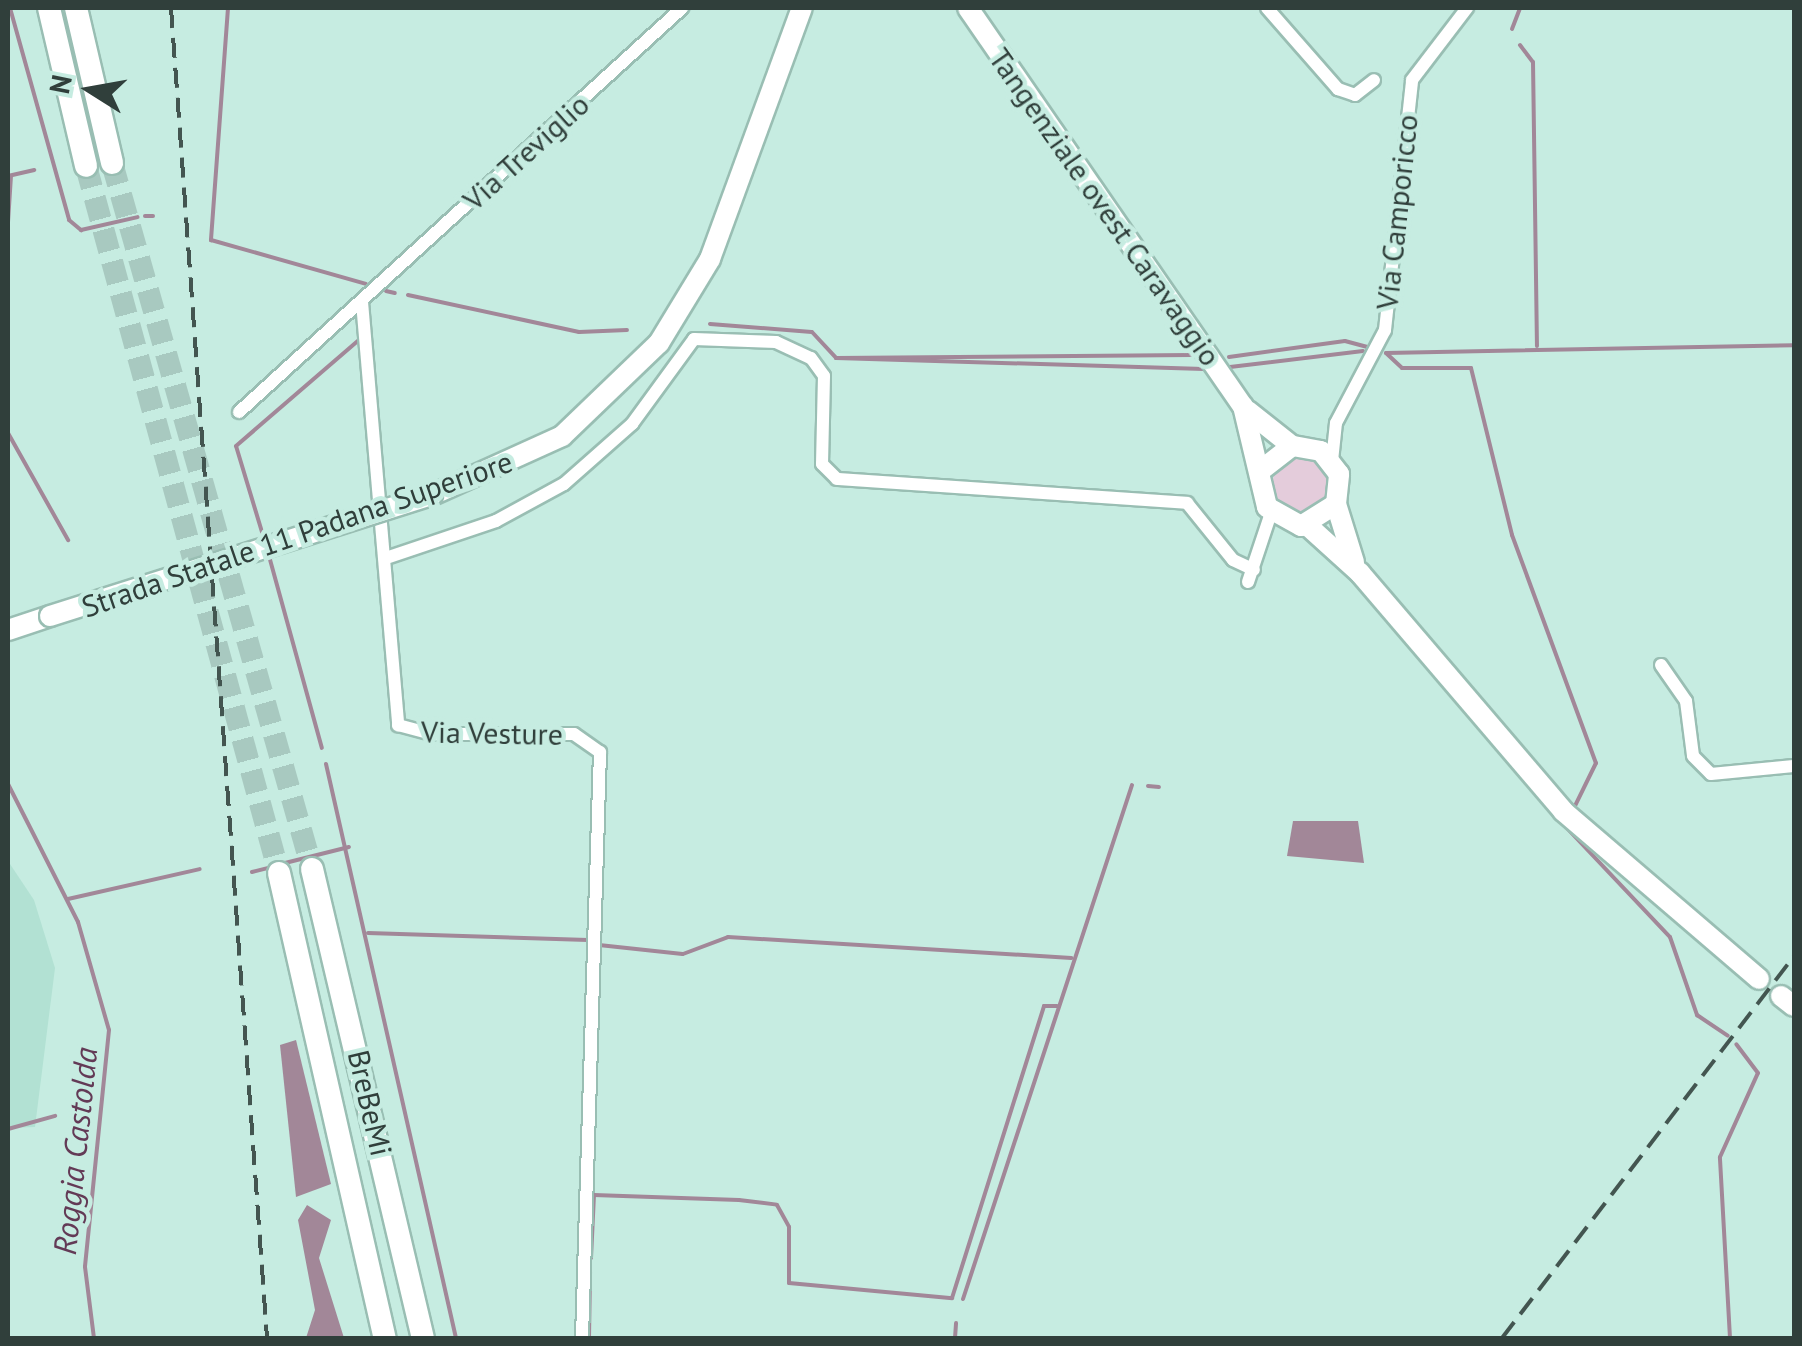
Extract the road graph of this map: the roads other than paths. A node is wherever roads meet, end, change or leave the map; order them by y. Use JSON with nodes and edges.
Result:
{"nodes":[{"id":1,"x":49,"y":8,"type":"edge"},
{"id":2,"x":76,"y":8,"type":"edge"},
{"id":3,"x":682,"y":8,"type":"edge"},
{"id":4,"x":802,"y":8,"type":"edge"},
{"id":5,"x":968,"y":8,"type":"edge"},
{"id":6,"x":1266,"y":8,"type":"edge"},
{"id":7,"x":1467,"y":8,"type":"edge"},
{"id":8,"x":1374,"y":80,"type":"dead end"},
{"id":9,"x":112,"y":163,"type":"tunnel mouth"},
{"id":10,"x":86,"y":166,"type":"tunnel mouth"},
{"id":11,"x":366,"y":298,"type":"junction"},
{"id":12,"x":1243,"y":406,"type":"junction"},
{"id":13,"x":239,"y":412,"type":"dead end"},
{"id":14,"x":1336,"y":423,"type":"junction"},
{"id":15,"x":1299,"y":446,"type":"junction"},
{"id":16,"x":1332,"y":461,"type":"junction"},
{"id":17,"x":1264,"y":468,"type":"junction"},
{"id":18,"x":1336,"y":504,"type":"junction"},
{"id":19,"x":1271,"y":513,"type":"junction"},
{"id":20,"x":1301,"y":526,"type":"junction"},
{"id":21,"x":1265,"y":549,"type":"junction"},
{"id":22,"x":389,"y":557,"type":"junction"},
{"id":23,"x":1360,"y":573,"type":"junction"},
{"id":24,"x":8,"y":630,"type":"edge"},
{"id":25,"x":1661,"y":664,"type":"dead end"},
{"id":26,"x":1794,"y":766,"type":"edge"},
{"id":27,"x":312,"y":868,"type":"tunnel mouth"},
{"id":28,"x":279,"y":874,"type":"tunnel mouth"},
{"id":29,"x":1760,"y":978,"type":"dead end"},
{"id":30,"x":386,"y":1338,"type":"edge"},
{"id":31,"x":423,"y":1338,"type":"edge"},
{"id":32,"x":582,"y":1338,"type":"edge"}],
"edges":[{"from":1,"to":10,"type":"highway"},
{"from":2,"to":9,"type":"highway"},
{"from":3,"to":11,"type":"street","name":"Via Treviglio"},
{"from":4,"to":24,"type":"main road","name":"Strada Statale 11 Padana Superiore","bridge":true},
{"from":5,"to":12,"type":"main road","name":"Tangenziale ovest Caravaggio"},
{"from":6,"to":8,"type":"street"},
{"from":7,"to":14,"type":"street","name":"Via Camporicco"},
{"from":11,"to":13,"type":"street","name":"Via Treviglio"},
{"from":11,"to":22,"type":"street","name":"Via Vesture"},
{"from":12,"to":15,"type":"main road","name":"Tangenziale ovest Caravaggio"},
{"from":12,"to":17,"type":"main road","name":"Tangenziale ovest Caravaggio"},
{"from":14,"to":15,"type":"street","name":"Via Camporicco"},
{"from":14,"to":16,"type":"street","name":"Via Camporicco"},
{"from":15,"to":16,"type":"main road","name":"Tangenziale ovest Caravaggio"},
{"from":15,"to":17,"type":"main road"},
{"from":16,"to":18,"type":"main road"},
{"from":17,"to":19,"type":"main road","name":"Tangenziale ovest Caravaggio"},
{"from":18,"to":20,"type":"main road"},
{"from":18,"to":23,"type":"main road"},
{"from":19,"to":20,"type":"main road"},
{"from":19,"to":21,"type":"street"},
{"from":20,"to":21,"type":"street"},
{"from":20,"to":23,"type":"main road"},
{"from":21,"to":22,"type":"street"},
{"from":22,"to":32,"type":"street","name":"Via Vesture"},
{"from":23,"to":29,"type":"main road"},
{"from":25,"to":26,"type":"street"},
{"from":27,"to":31,"type":"highway","name":"BreBeMi"},
{"from":28,"to":30,"type":"highway","name":"BreBeMi"}]}
